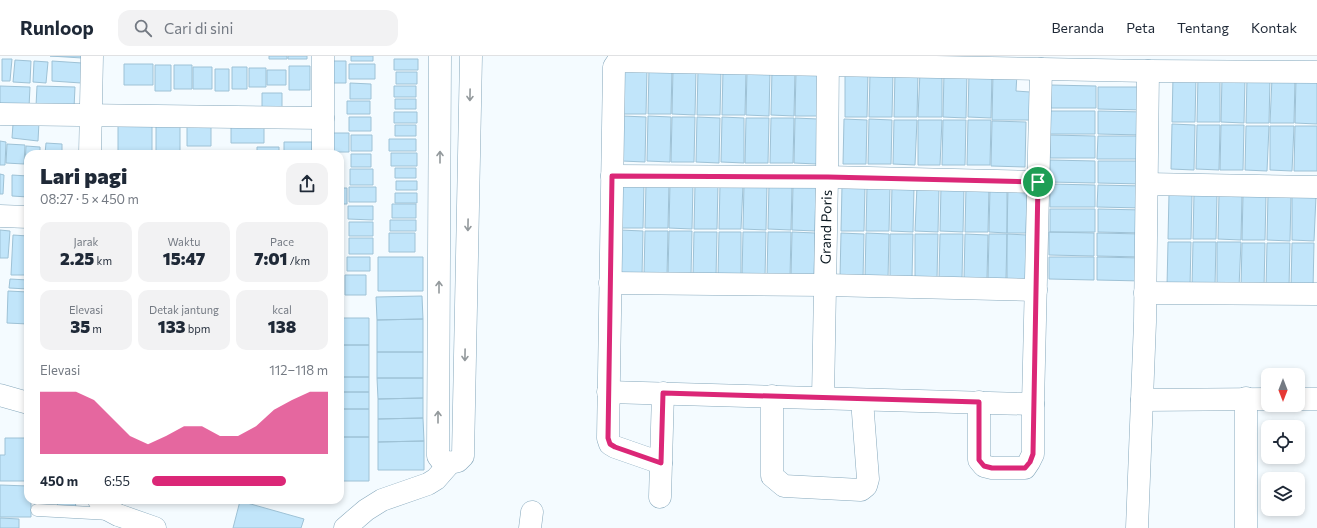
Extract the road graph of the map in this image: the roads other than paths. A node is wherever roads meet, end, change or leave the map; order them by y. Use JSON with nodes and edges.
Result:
{"nodes":[{"id":1,"x":92,"y":56,"type":"edge"},
{"id":2,"x":323,"y":56,"type":"edge"},
{"id":3,"x":440,"y":56,"type":"edge"},
{"id":4,"x":471,"y":56,"type":"edge"},
{"id":5,"x":828,"y":60,"type":"edge"},
{"id":6,"x":1041,"y":69,"type":"junction"},
{"id":7,"x":1148,"y":71,"type":"junction"},
{"id":8,"x":1317,"y":72,"type":"edge"},
{"id":9,"x":0,"y":114,"type":"edge"},
{"id":10,"x":91,"y":115,"type":"junction"},
{"id":11,"x":323,"y":118,"type":"junction"},
{"id":12,"x":90,"y":150,"type":"edge"},
{"id":13,"x":323,"y":150,"type":"edge"},
{"id":14,"x":612,"y":176,"type":"junction"},
{"id":15,"x":828,"y":177,"type":"junction"},
{"id":16,"x":1038,"y":182,"type":"junction"},
{"id":17,"x":1147,"y":184,"type":"junction"},
{"id":18,"x":1317,"y":187,"type":"edge"},
{"id":19,"x":0,"y":216,"type":"edge"},
{"id":20,"x":24,"y":217,"type":"edge"},
{"id":21,"x":610,"y":283,"type":"junction"},
{"id":22,"x":826,"y":286,"type":"junction"},
{"id":23,"x":1036,"y":290,"type":"junction"},
{"id":24,"x":1145,"y":293,"type":"junction"},
{"id":25,"x":1317,"y":294,"type":"edge"},
{"id":26,"x":608,"y":392,"type":"junction"},
{"id":27,"x":663,"y":393,"type":"junction"},
{"id":28,"x":0,"y":395,"type":"edge"},
{"id":29,"x":772,"y":396,"type":"junction"},
{"id":30,"x":823,"y":398,"type":"junction"},
{"id":31,"x":1246,"y":398,"type":"junction"},
{"id":32,"x":1261,"y":399,"type":"edge"},
{"id":33,"x":1305,"y":399,"type":"edge"},
{"id":34,"x":1317,"y":399,"type":"edge"},
{"id":35,"x":862,"y":400,"type":"junction"},
{"id":36,"x":1142,"y":400,"type":"junction"},
{"id":37,"x":24,"y":402,"type":"edge"},
{"id":38,"x":979,"y":402,"type":"junction"},
{"id":39,"x":1033,"y":404,"type":"junction"},
{"id":40,"x":661,"y":463,"type":"junction"},
{"id":41,"x":450,"y":464,"type":"junction"},
{"id":42,"x":660,"y":497,"type":"dead end"},
{"id":43,"x":101,"y":504,"type":"edge"},
{"id":44,"x":36,"y":510,"type":"dead end"},
{"id":45,"x":118,"y":515,"type":"junction"},
{"id":46,"x":155,"y":528,"type":"edge"},
{"id":47,"x":345,"y":528,"type":"edge"},
{"id":48,"x":1137,"y":528,"type":"edge"},
{"id":49,"x":1246,"y":528,"type":"edge"}],
"edges":[{"from":1,"to":10,"type":"street"},
{"from":2,"to":11,"type":"street"},
{"from":41,"to":3,"type":"street","one_way":true},
{"from":4,"to":41,"type":"street","one_way":true},
{"from":5,"to":6,"type":"street"},
{"from":5,"to":14,"type":"street"},
{"from":5,"to":15,"type":"street","name":"Grand Poris"},
{"from":6,"to":7,"type":"street"},
{"from":6,"to":16,"type":"street"},
{"from":7,"to":8,"type":"street"},
{"from":7,"to":17,"type":"street"},
{"from":9,"to":10,"type":"street"},
{"from":10,"to":11,"type":"street"},
{"from":10,"to":12,"type":"street"},
{"from":11,"to":13,"type":"street"},
{"from":14,"to":15,"type":"street"},
{"from":14,"to":21,"type":"street"},
{"from":15,"to":16,"type":"street"},
{"from":15,"to":22,"type":"street","name":"Grand Poris"},
{"from":16,"to":23,"type":"street"},
{"from":17,"to":18,"type":"street"},
{"from":17,"to":24,"type":"street"},
{"from":19,"to":20,"type":"street"},
{"from":21,"to":22,"type":"street"},
{"from":21,"to":26,"type":"street"},
{"from":22,"to":23,"type":"street"},
{"from":22,"to":30,"type":"street","name":"Grand Poris"},
{"from":23,"to":39,"type":"street"},
{"from":24,"to":25,"type":"street"},
{"from":24,"to":36,"type":"street"},
{"from":26,"to":27,"type":"street"},
{"from":26,"to":40,"type":"street"},
{"from":27,"to":29,"type":"street"},
{"from":27,"to":40,"type":"street"},
{"from":28,"to":37,"type":"street"},
{"from":29,"to":30,"type":"street"},
{"from":29,"to":35,"type":"street"},
{"from":30,"to":35,"type":"street"},
{"from":31,"to":32,"type":"street"},
{"from":31,"to":36,"type":"street"},
{"from":31,"to":49,"type":"street"},
{"from":33,"to":34,"type":"street"},
{"from":35,"to":38,"type":"street"},
{"from":36,"to":48,"type":"street"},
{"from":38,"to":39,"type":"street"},
{"from":38,"to":39,"type":"street"},
{"from":40,"to":42,"type":"street"},
{"from":41,"to":47,"type":"street"},
{"from":43,"to":45,"type":"street"},
{"from":44,"to":45,"type":"lane"},
{"from":45,"to":46,"type":"street"}]}
